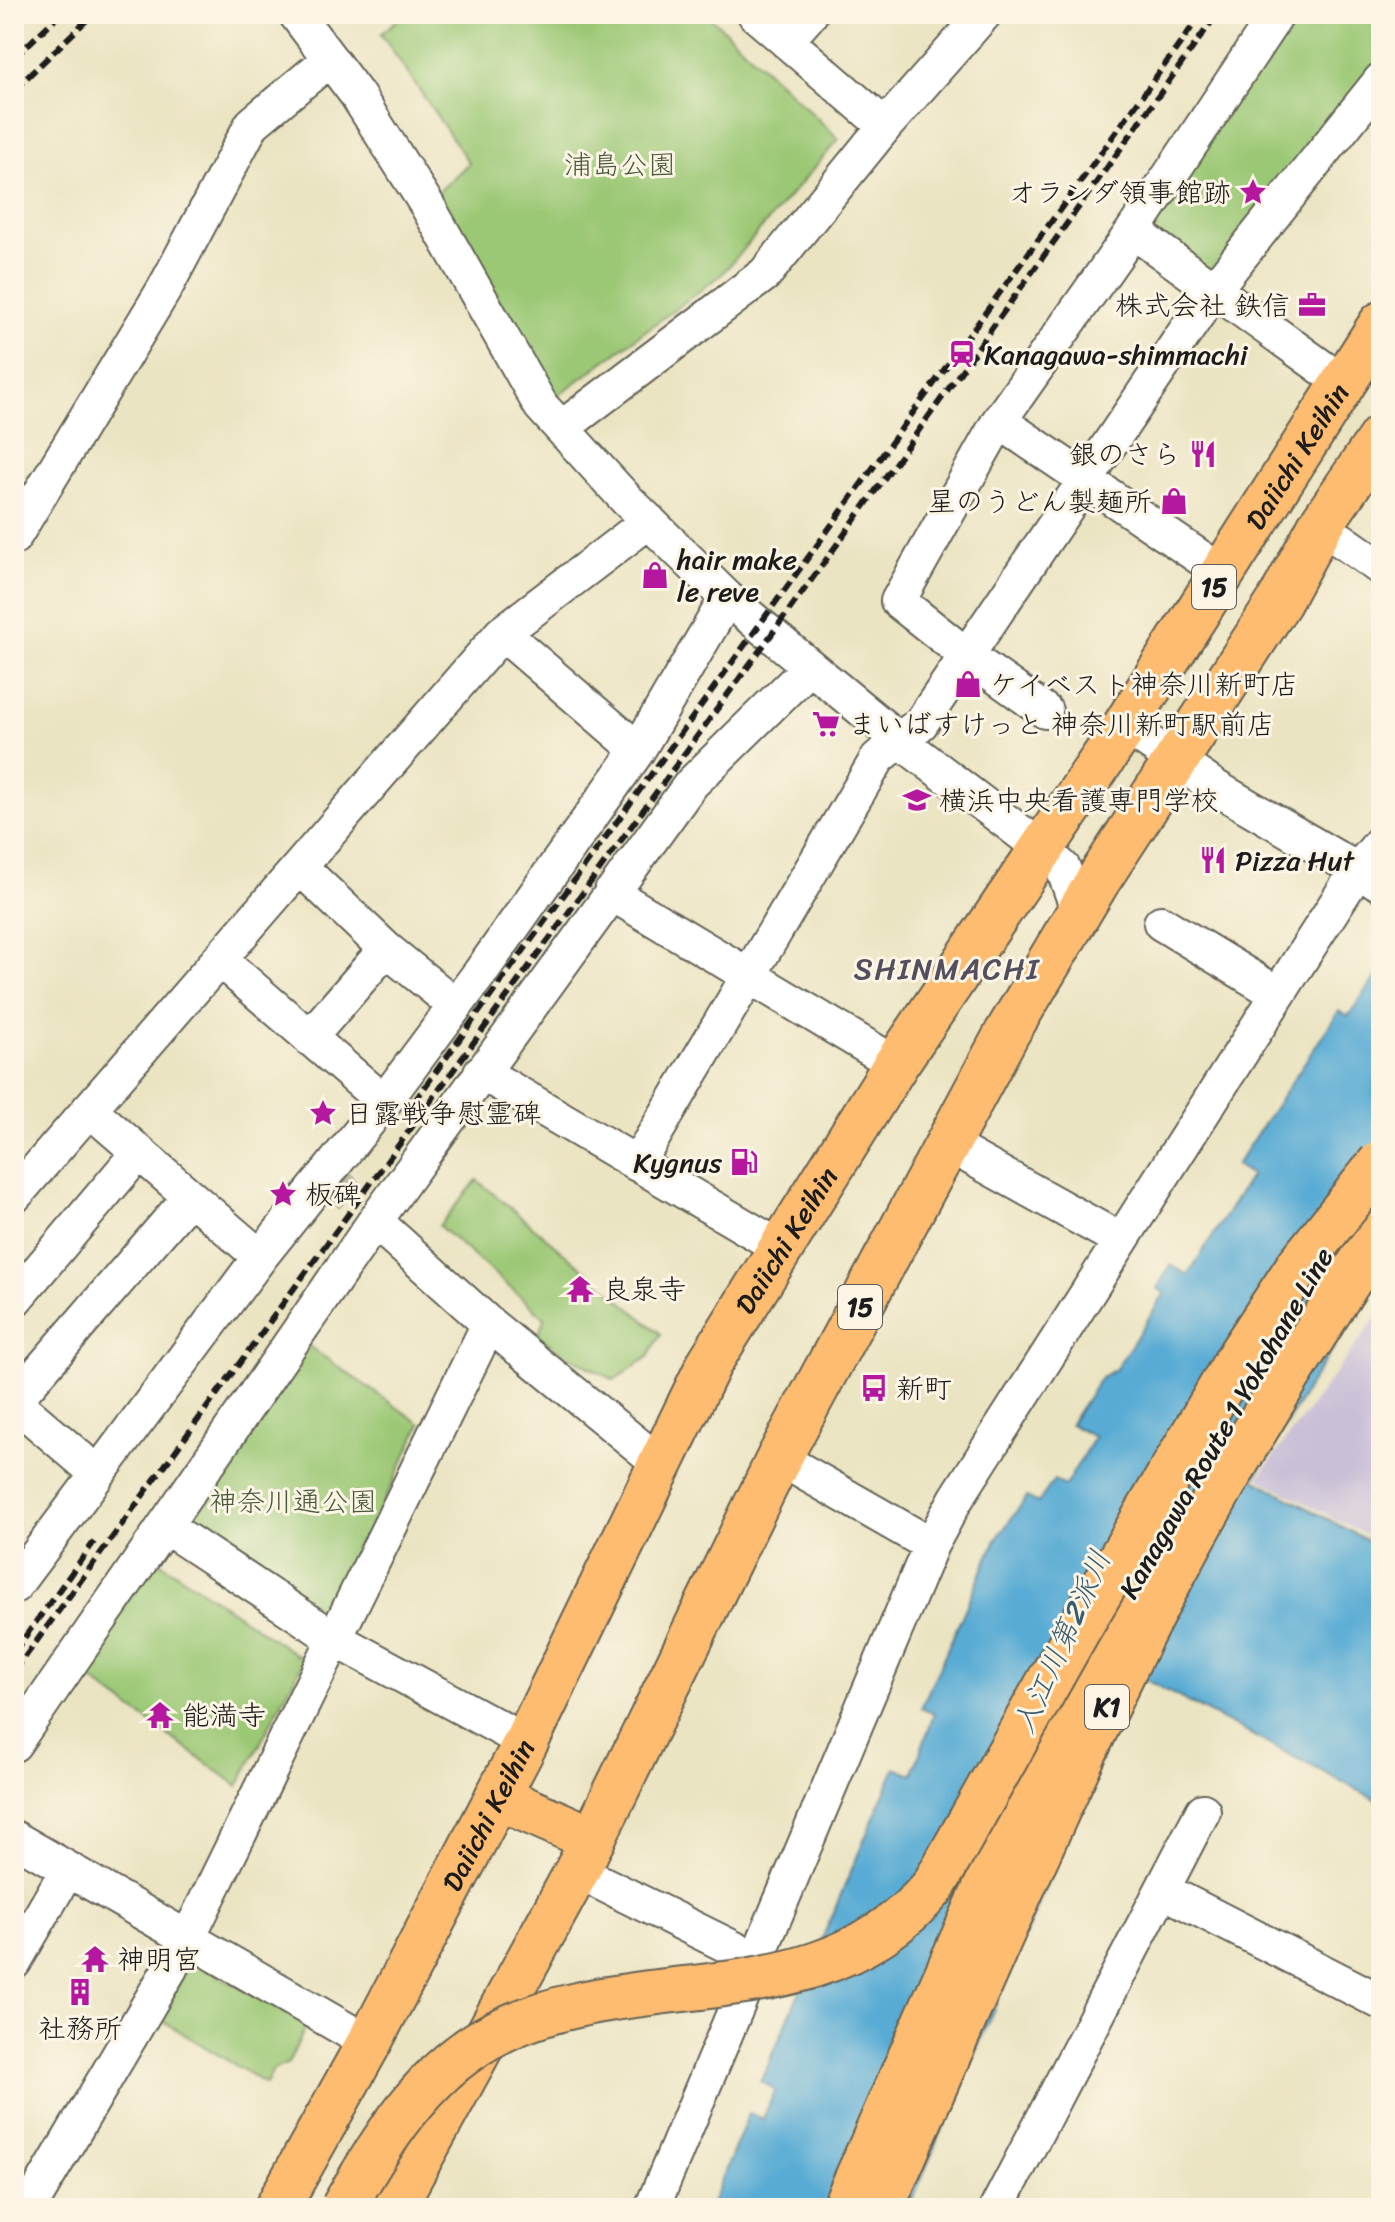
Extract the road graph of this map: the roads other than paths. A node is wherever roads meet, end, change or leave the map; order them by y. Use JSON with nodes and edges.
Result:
{"nodes":[{"id":1,"x":296,"y":14,"type":"edge"},
{"id":2,"x":755,"y":14,"type":"edge"},
{"id":3,"x":810,"y":14,"type":"edge"},
{"id":4,"x":984,"y":14,"type":"edge"},
{"id":5,"x":1277,"y":14,"type":"edge"},
{"id":6,"x":786,"y":41,"type":"junction"},
{"id":7,"x":330,"y":59,"type":"junction"},
{"id":8,"x":1381,"y":80,"type":"edge"},
{"id":9,"x":885,"y":126,"type":"junction"},
{"id":10,"x":1133,"y":231,"type":"junction"},
{"id":11,"x":1215,"y":288,"type":"junction"},
{"id":12,"x":1381,"y":324,"type":"edge"},
{"id":13,"x":1342,"y":382,"type":"junction"},
{"id":14,"x":999,"y":421,"type":"junction"},
{"id":15,"x":563,"y":427,"type":"junction"},
{"id":16,"x":1381,"y":437,"type":"edge"},
{"id":17,"x":1086,"y":477,"type":"junction"},
{"id":18,"x":649,"y":521,"type":"junction"},
{"id":19,"x":14,"y":537,"type":"edge"},
{"id":20,"x":1341,"y":540,"type":"dead end"},
{"id":21,"x":1381,"y":568,"type":"edge"},
{"id":22,"x":1223,"y":573,"type":"junction"},
{"id":23,"x":727,"y":598,"type":"junction"},
{"id":24,"x":502,"y":633,"type":"junction"},
{"id":25,"x":966,"y":655,"type":"junction"},
{"id":26,"x":809,"y":668,"type":"junction"},
{"id":27,"x":1045,"y":711,"type":"dead end"},
{"id":28,"x":1125,"y":726,"type":"junction"},
{"id":29,"x":899,"y":740,"type":"junction"},
{"id":30,"x":638,"y":750,"type":"junction"},
{"id":31,"x":1174,"y":761,"type":"junction"},
{"id":32,"x":1381,"y":842,"type":"edge"},
{"id":33,"x":1041,"y":848,"type":"junction"},
{"id":34,"x":300,"y":867,"type":"junction"},
{"id":35,"x":1369,"y":878,"type":"edge"},
{"id":36,"x":611,"y":893,"type":"junction"},
{"id":37,"x":1079,"y":912,"type":"junction"},
{"id":38,"x":1161,"y":923,"type":"dead end"},
{"id":39,"x":386,"y":949,"type":"junction"},
{"id":40,"x":219,"y":959,"type":"junction"},
{"id":41,"x":748,"y":977,"type":"junction"},
{"id":42,"x":1278,"y":994,"type":"junction"},
{"id":43,"x":455,"y":1005,"type":"junction"},
{"id":44,"x":309,"y":1038,"type":"junction"},
{"id":45,"x":896,"y":1064,"type":"junction"},
{"id":46,"x":481,"y":1072,"type":"junction"},
{"id":47,"x":384,"y":1102,"type":"junction"},
{"id":48,"x":89,"y":1109,"type":"junction"},
{"id":49,"x":947,"y":1144,"type":"junction"},
{"id":50,"x":139,"y":1152,"type":"junction"},
{"id":51,"x":1381,"y":1162,"type":"edge"},
{"id":52,"x":637,"y":1164,"type":"junction"},
{"id":53,"x":1381,"y":1169,"type":"edge"},
{"id":54,"x":14,"y":1196,"type":"edge"},
{"id":55,"x":190,"y":1197,"type":"junction"},
{"id":56,"x":375,"y":1221,"type":"junction"},
{"id":57,"x":1381,"y":1232,"type":"edge"},
{"id":58,"x":1120,"y":1240,"type":"junction"},
{"id":59,"x":781,"y":1248,"type":"junction"},
{"id":60,"x":260,"y":1257,"type":"junction"},
{"id":61,"x":14,"y":1300,"type":"edge"},
{"id":62,"x":489,"y":1324,"type":"junction"},
{"id":63,"x":14,"y":1402,"type":"edge"},
{"id":64,"x":779,"y":1458,"type":"junction"},
{"id":65,"x":662,"y":1465,"type":"junction"},
{"id":66,"x":98,"y":1474,"type":"junction"},
{"id":67,"x":166,"y":1527,"type":"junction"},
{"id":68,"x":931,"y":1545,"type":"junction"},
{"id":69,"x":14,"y":1586,"type":"edge"},
{"id":70,"x":335,"y":1639,"type":"junction"},
{"id":71,"x":526,"y":1742,"type":"junction"},
{"id":72,"x":14,"y":1744,"type":"edge"},
{"id":73,"x":497,"y":1797,"type":"junction"},
{"id":74,"x":1203,"y":1811,"type":"dead end"},
{"id":75,"x":14,"y":1838,"type":"edge"},
{"id":76,"x":585,"y":1855,"type":"junction"},
{"id":77,"x":68,"y":1869,"type":"junction"},
{"id":78,"x":1162,"y":1890,"type":"junction"},
{"id":79,"x":188,"y":1938,"type":"junction"},
{"id":80,"x":757,"y":1960,"type":"junction"},
{"id":81,"x":14,"y":1962,"type":"edge"},
{"id":82,"x":1381,"y":2002,"type":"edge"},
{"id":83,"x":369,"y":2043,"type":"junction"},
{"id":84,"x":28,"y":2201,"type":"edge"},
{"id":85,"x":277,"y":2208,"type":"edge"},
{"id":86,"x":343,"y":2208,"type":"edge"},
{"id":87,"x":393,"y":2208,"type":"edge"},
{"id":88,"x":652,"y":2208,"type":"edge"},
{"id":89,"x":844,"y":2208,"type":"edge"},
{"id":90,"x":881,"y":2208,"type":"edge"},
{"id":91,"x":997,"y":2208,"type":"edge"}],
"edges":[{"from":1,"to":7,"type":"street"},
{"from":2,"to":6,"type":"street"},
{"from":3,"to":6,"type":"street"},
{"from":4,"to":9,"type":"street"},
{"from":5,"to":10,"type":"street"},
{"from":6,"to":9,"type":"street"},
{"from":7,"to":15,"type":"street"},
{"from":7,"to":19,"type":"street"},
{"from":8,"to":11,"type":"street"},
{"from":9,"to":15,"type":"street"},
{"from":10,"to":11,"type":"street"},
{"from":10,"to":14,"type":"street"},
{"from":11,"to":13,"type":"street"},
{"from":11,"to":17,"type":"street"},
{"from":12,"to":13,"type":"highway","name":"Daiichi Keihin","number":"15"},
{"from":13,"to":22,"type":"highway","name":"Daiichi Keihin","number":"15"},
{"from":14,"to":17,"type":"street"},
{"from":14,"to":25,"type":"street"},
{"from":15,"to":18,"type":"street"},
{"from":16,"to":31,"type":"highway","name":"Daiichi Keihin","number":"15"},
{"from":17,"to":22,"type":"street"},
{"from":17,"to":25,"type":"street"},
{"from":18,"to":23,"type":"street"},
{"from":18,"to":24,"type":"street"},
{"from":20,"to":21,"type":"street"},
{"from":22,"to":28,"type":"highway","name":"Daiichi Keihin","number":"15"},
{"from":23,"to":26,"type":"street"},
{"from":23,"to":30,"type":"street"},
{"from":24,"to":30,"type":"street"},
{"from":24,"to":34,"type":"street"},
{"from":25,"to":27,"type":"street"},
{"from":25,"to":29,"type":"street"},
{"from":26,"to":29,"type":"street"},
{"from":26,"to":36,"type":"street"},
{"from":28,"to":31,"type":"street"},
{"from":28,"to":33,"type":"highway","name":"Daiichi Keihin","number":"15"},
{"from":29,"to":33,"type":"street"},
{"from":29,"to":41,"type":"street"},
{"from":30,"to":43,"type":"street"},
{"from":31,"to":35,"type":"street"},
{"from":31,"to":37,"type":"highway","name":"Daiichi Keihin","number":"15"},
{"from":32,"to":35,"type":"street"},
{"from":33,"to":37,"type":"street"},
{"from":33,"to":45,"type":"highway","name":"Daiichi Keihin","number":"15"},
{"from":34,"to":39,"type":"street"},
{"from":34,"to":40,"type":"street"},
{"from":35,"to":42,"type":"street"},
{"from":36,"to":41,"type":"street"},
{"from":36,"to":46,"type":"street"},
{"from":37,"to":49,"type":"highway","name":"Daiichi Keihin","number":"15"},
{"from":38,"to":42,"type":"street"},
{"from":39,"to":43,"type":"street"},
{"from":39,"to":44,"type":"street"},
{"from":40,"to":44,"type":"street"},
{"from":40,"to":48,"type":"street"},
{"from":41,"to":45,"type":"street"},
{"from":41,"to":52,"type":"street"},
{"from":42,"to":58,"type":"street"},
{"from":43,"to":47,"type":"street"},
{"from":44,"to":47,"type":"street"},
{"from":45,"to":59,"type":"highway","name":"Daiichi Keihin","number":"15"},
{"from":46,"to":52,"type":"street"},
{"from":46,"to":56,"type":"street"},
{"from":47,"to":60,"type":"street"},
{"from":48,"to":50,"type":"street"},
{"from":48,"to":54,"type":"street"},
{"from":49,"to":58,"type":"street"},
{"from":49,"to":64,"type":"highway","name":"Daiichi Keihin","number":"15"},
{"from":50,"to":55,"type":"street"},
{"from":50,"to":61,"type":"street"},
{"from":51,"to":86,"type":"highway","bridge":true},
{"from":52,"to":59,"type":"street"},
{"from":53,"to":89,"type":"highway","name":"Kanagawa Route 1 Yokohane Line","number":"K1"},
{"from":55,"to":60,"type":"street"},
{"from":55,"to":63,"type":"street"},
{"from":56,"to":62,"type":"street"},
{"from":56,"to":67,"type":"street"},
{"from":57,"to":90,"type":"highway","name":"Kanagawa Route 1 Yokohane Line","number":"K1"},
{"from":58,"to":68,"type":"street"},
{"from":59,"to":65,"type":"highway","name":"Daiichi Keihin","number":"15"},
{"from":60,"to":66,"type":"street"},
{"from":62,"to":65,"type":"street"},
{"from":62,"to":70,"type":"street"},
{"from":63,"to":66,"type":"street"},
{"from":64,"to":68,"type":"street"},
{"from":64,"to":76,"type":"highway","name":"Daiichi Keihin","number":"15"},
{"from":65,"to":71,"type":"highway","name":"Daiichi Keihin","number":"15"},
{"from":66,"to":69,"type":"street"},
{"from":67,"to":70,"type":"street"},
{"from":67,"to":72,"type":"street"},
{"from":68,"to":80,"type":"street"},
{"from":70,"to":71,"type":"street"},
{"from":70,"to":79,"type":"street"},
{"from":71,"to":73,"type":"highway","name":"Daiichi Keihin","number":"15"},
{"from":73,"to":76,"type":"highway"},
{"from":73,"to":83,"type":"highway","name":"Daiichi Keihin","number":"15"},
{"from":74,"to":78,"type":"street"},
{"from":75,"to":77,"type":"street"},
{"from":76,"to":80,"type":"street"},
{"from":76,"to":87,"type":"highway","name":"Daiichi Keihin","number":"15"},
{"from":77,"to":79,"type":"street"},
{"from":77,"to":81,"type":"street"},
{"from":78,"to":82,"type":"street"},
{"from":78,"to":91,"type":"street"},
{"from":79,"to":83,"type":"street"},
{"from":79,"to":84,"type":"street"},
{"from":80,"to":88,"type":"street"},
{"from":83,"to":85,"type":"highway","name":"Daiichi Keihin","number":"15"}]}
